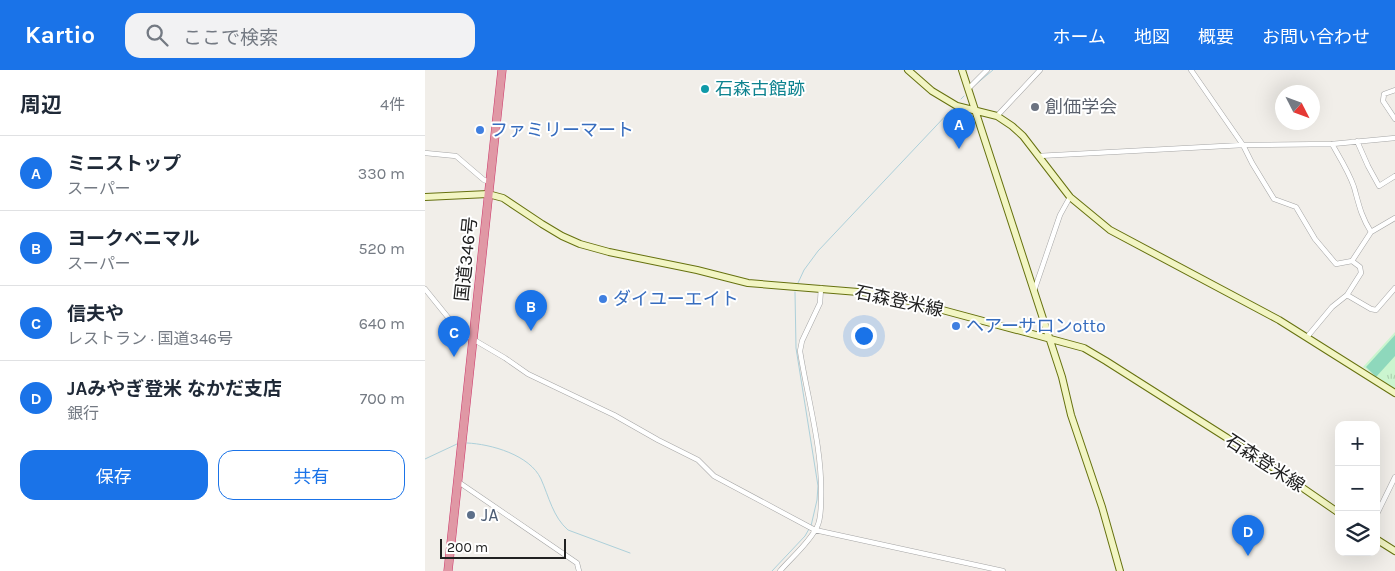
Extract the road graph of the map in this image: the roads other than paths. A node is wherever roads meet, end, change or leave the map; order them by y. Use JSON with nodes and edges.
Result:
{"nodes":[{"id":1,"x":502,"y":70,"type":"edge"},
{"id":2,"x":908,"y":70,"type":"edge"},
{"id":3,"x":962,"y":70,"type":"edge"},
{"id":4,"x":987,"y":70,"type":"edge"},
{"id":5,"x":1040,"y":70,"type":"edge"},
{"id":6,"x":1191,"y":70,"type":"edge"},
{"id":7,"x":968,"y":89,"type":"junction"},
{"id":8,"x":1395,"y":90,"type":"edge"},
{"id":9,"x":976,"y":112,"type":"junction"},
{"id":10,"x":997,"y":116,"type":"junction"},
{"id":11,"x":1395,"y":119,"type":"edge"},
{"id":12,"x":1395,"y":138,"type":"edge"},
{"id":13,"x":1357,"y":141,"type":"junction"},
{"id":14,"x":1332,"y":144,"type":"junction"},
{"id":15,"x":1243,"y":145,"type":"junction"},
{"id":16,"x":425,"y":154,"type":"edge"},
{"id":17,"x":1038,"y":156,"type":"junction"},
{"id":18,"x":1395,"y":176,"type":"edge"},
{"id":19,"x":490,"y":182,"type":"junction"},
{"id":20,"x":488,"y":194,"type":"junction"},
{"id":21,"x":425,"y":197,"type":"edge"},
{"id":22,"x":1070,"y":197,"type":"junction"},
{"id":23,"x":1395,"y":218,"type":"edge"},
{"id":24,"x":1371,"y":232,"type":"junction"},
{"id":25,"x":1352,"y":261,"type":"junction"},
{"id":26,"x":425,"y":288,"type":"edge"},
{"id":27,"x":821,"y":288,"type":"junction"},
{"id":28,"x":1395,"y":288,"type":"edge"},
{"id":29,"x":1034,"y":292,"type":"junction"},
{"id":30,"x":1347,"y":295,"type":"junction"},
{"id":31,"x":1307,"y":337,"type":"junction"},
{"id":32,"x":473,"y":338,"type":"junction"},
{"id":33,"x":1051,"y":340,"type":"junction"},
{"id":34,"x":1395,"y":392,"type":"edge"},
{"id":35,"x":1395,"y":478,"type":"edge"},
{"id":36,"x":457,"y":481,"type":"junction"},
{"id":37,"x":1336,"y":511,"type":"edge"},
{"id":38,"x":1378,"y":511,"type":"edge"},
{"id":39,"x":812,"y":528,"type":"junction"},
{"id":40,"x":1380,"y":542,"type":"edge"},
{"id":41,"x":1395,"y":551,"type":"edge"},
{"id":42,"x":448,"y":571,"type":"edge"},
{"id":43,"x":579,"y":571,"type":"edge"},
{"id":44,"x":780,"y":571,"type":"edge"},
{"id":45,"x":1003,"y":571,"type":"edge"},
{"id":46,"x":1120,"y":571,"type":"edge"}],
"edges":[{"from":1,"to":19,"type":"highway","name":"国道346号"},
{"from":2,"to":9,"type":"street"},
{"from":3,"to":7,"type":"street"},
{"from":4,"to":7,"type":"street"},
{"from":5,"to":10,"type":"street"},
{"from":6,"to":15,"type":"street"},
{"from":7,"to":9,"type":"street"},
{"from":8,"to":11,"type":"street"},
{"from":9,"to":10,"type":"street"},
{"from":9,"to":29,"type":"street"},
{"from":10,"to":17,"type":"street"},
{"from":12,"to":13,"type":"street"},
{"from":13,"to":14,"type":"street"},
{"from":13,"to":18,"type":"street"},
{"from":14,"to":15,"type":"street"},
{"from":14,"to":24,"type":"street"},
{"from":15,"to":17,"type":"street"},
{"from":15,"to":25,"type":"street"},
{"from":16,"to":19,"type":"street"},
{"from":17,"to":22,"type":"street"},
{"from":19,"to":20,"type":"highway","name":"国道346号"},
{"from":20,"to":21,"type":"street","name":"石森登米線"},
{"from":20,"to":27,"type":"street","name":"石森登米線"},
{"from":20,"to":32,"type":"highway","name":"国道346号"},
{"from":22,"to":29,"type":"street"},
{"from":22,"to":31,"type":"street"},
{"from":23,"to":24,"type":"street"},
{"from":24,"to":25,"type":"street"},
{"from":25,"to":30,"type":"street"},
{"from":26,"to":32,"type":"street"},
{"from":27,"to":33,"type":"street","name":"石森登米線"},
{"from":27,"to":39,"type":"street"},
{"from":28,"to":30,"type":"street"},
{"from":29,"to":33,"type":"street"},
{"from":30,"to":31,"type":"street"},
{"from":31,"to":34,"type":"street"},
{"from":32,"to":36,"type":"highway","name":"国道346号"},
{"from":32,"to":39,"type":"street"},
{"from":33,"to":37,"type":"street","name":"石森登米線"},
{"from":33,"to":46,"type":"street"},
{"from":35,"to":38,"type":"street"},
{"from":36,"to":42,"type":"highway","name":"国道346号"},
{"from":36,"to":43,"type":"street"},
{"from":39,"to":44,"type":"street"},
{"from":39,"to":45,"type":"street"},
{"from":40,"to":41,"type":"street"}]}
